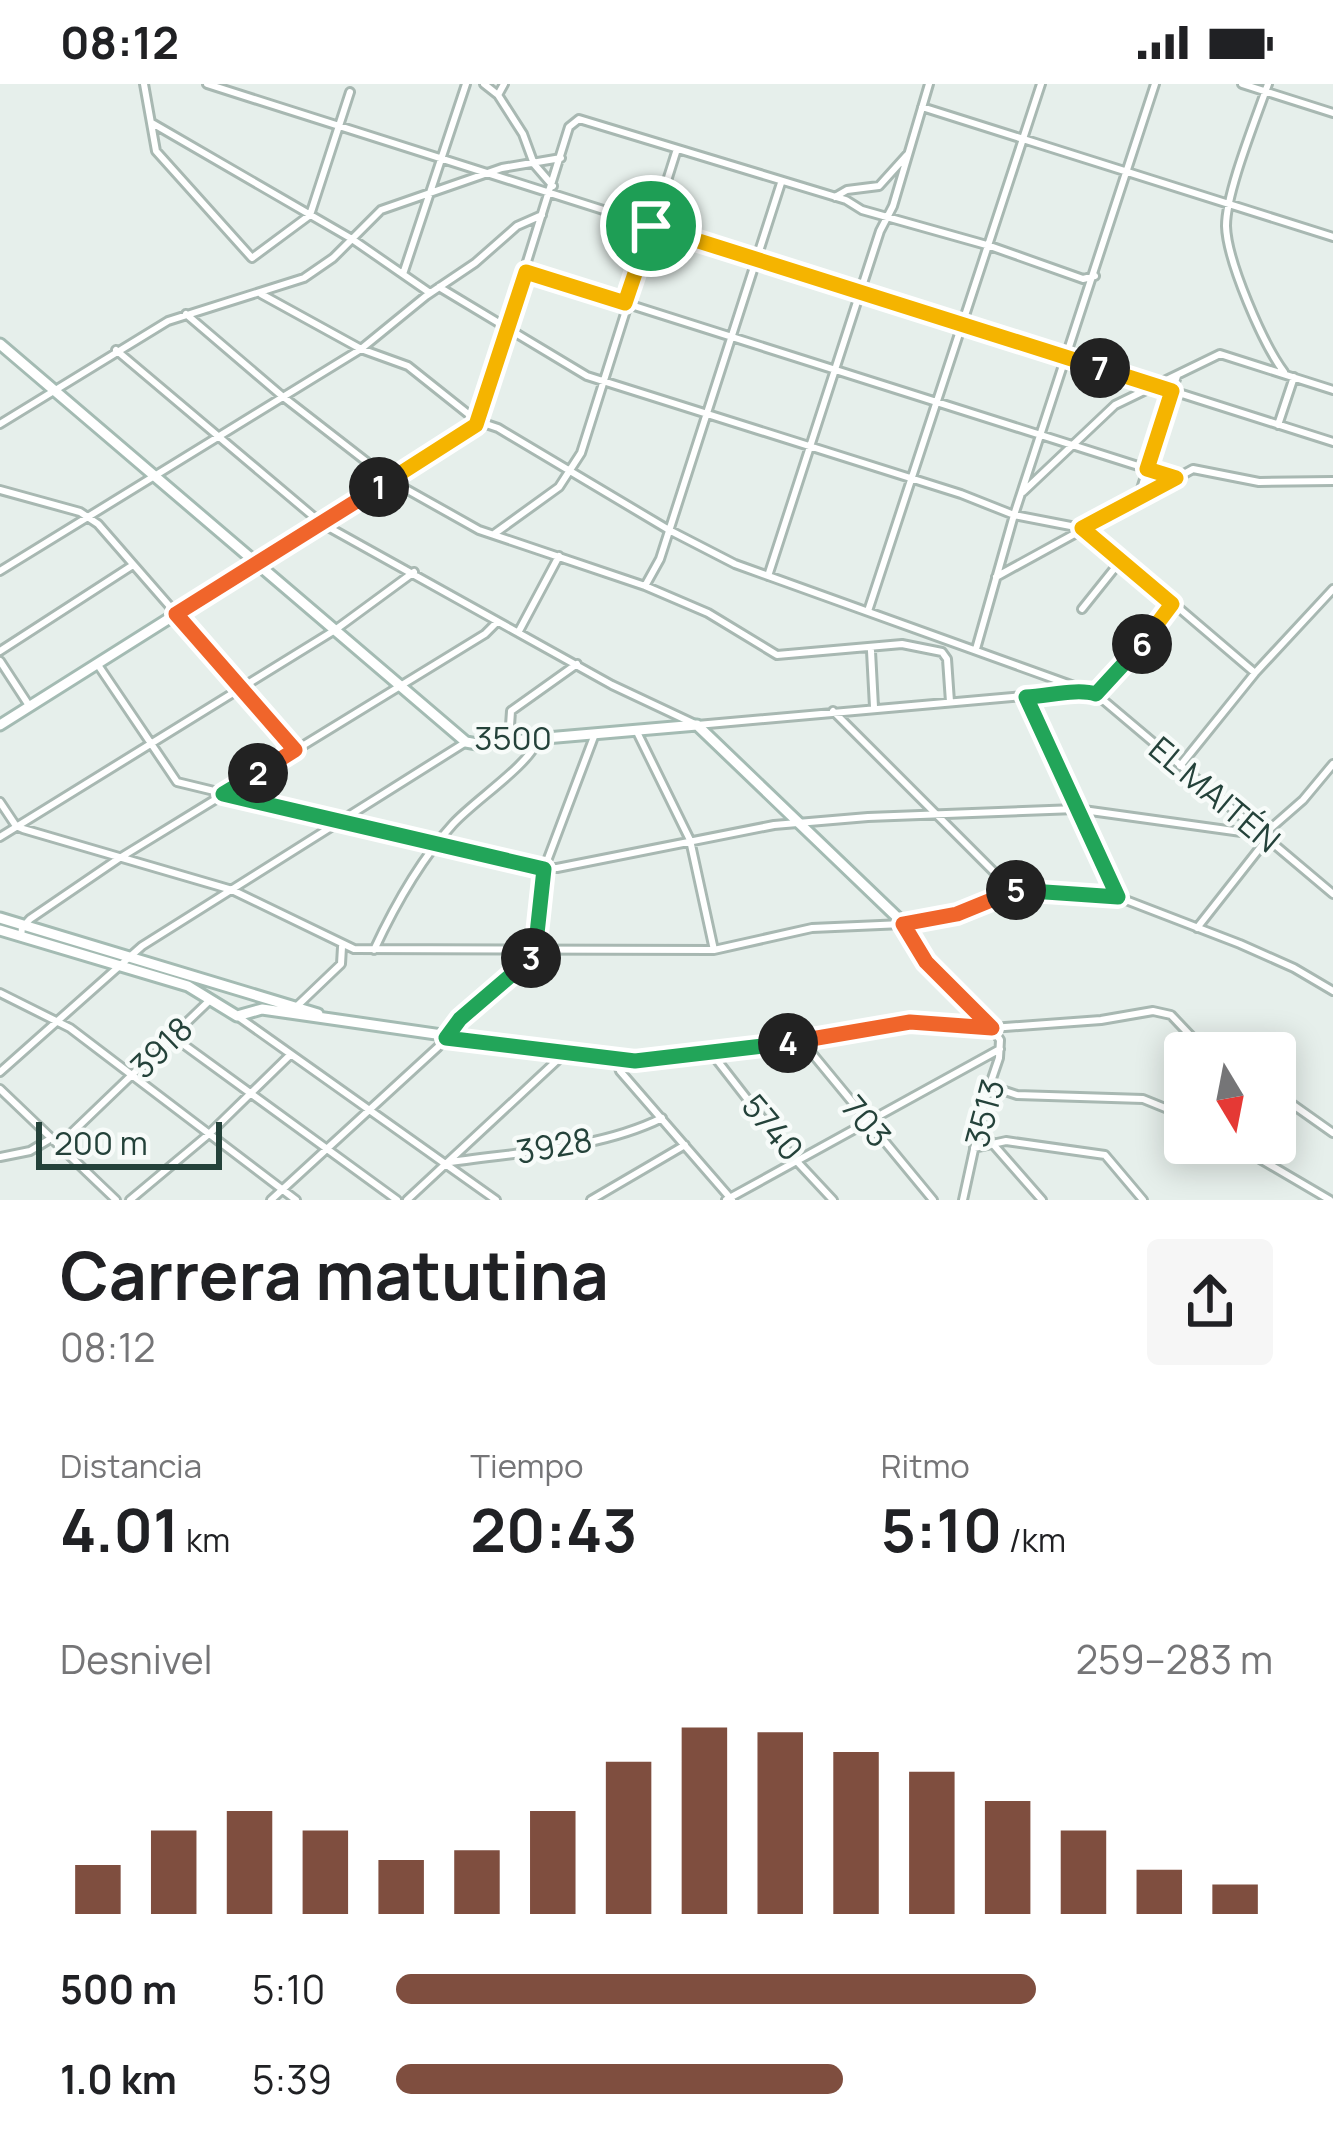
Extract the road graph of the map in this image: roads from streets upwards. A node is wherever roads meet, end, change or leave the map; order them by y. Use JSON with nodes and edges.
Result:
{"nodes":[{"id":1,"x":144,"y":84,"type":"edge"},
{"id":2,"x":207,"y":84,"type":"edge"},
{"id":3,"x":466,"y":84,"type":"edge"},
{"id":4,"x":484,"y":84,"type":"edge"},
{"id":5,"x":504,"y":84,"type":"edge"},
{"id":6,"x":929,"y":84,"type":"edge"},
{"id":7,"x":1041,"y":84,"type":"edge"},
{"id":8,"x":1155,"y":84,"type":"edge"},
{"id":9,"x":1241,"y":84,"type":"edge"},
{"id":10,"x":1267,"y":88,"type":"edge"},
{"id":11,"x":350,"y":92,"type":"dead end"},
{"id":12,"x":498,"y":95,"type":"junction"},
{"id":13,"x":922,"y":107,"type":"junction"},
{"id":14,"x":1333,"y":113,"type":"edge"},
{"id":15,"x":150,"y":121,"type":"junction"},
{"id":16,"x":339,"y":126,"type":"junction"},
{"id":17,"x":1023,"y":139,"type":"junction"},
{"id":18,"x":677,"y":149,"type":"junction"},
{"id":19,"x":910,"y":152,"type":"junction"},
{"id":20,"x":440,"y":158,"type":"junction"},
{"id":21,"x":561,"y":158,"type":"junction"},
{"id":22,"x":534,"y":164,"type":"junction"},
{"id":23,"x":1128,"y":171,"type":"junction"},
{"id":24,"x":490,"y":172,"type":"junction"},
{"id":25,"x":781,"y":183,"type":"junction"},
{"id":26,"x":552,"y":189,"type":"junction"},
{"id":27,"x":428,"y":193,"type":"junction"},
{"id":28,"x":834,"y":197,"type":"junction"},
{"id":29,"x":1229,"y":205,"type":"junction"},
{"id":30,"x":310,"y":215,"type":"junction"},
{"id":31,"x":544,"y":215,"type":"junction"},
{"id":32,"x":889,"y":215,"type":"junction"},
{"id":33,"x":651,"y":226,"type":"junction"},
{"id":34,"x":1333,"y":237,"type":"edge"},
{"id":35,"x":352,"y":239,"type":"junction"},
{"id":36,"x":990,"y":246,"type":"junction"},
{"id":37,"x":755,"y":258,"type":"junction"},
{"id":38,"x":526,"y":272,"type":"junction"},
{"id":39,"x":403,"y":274,"type":"junction"},
{"id":40,"x":1095,"y":276,"type":"junction"},
{"id":41,"x":439,"y":287,"type":"junction"},
{"id":42,"x":862,"y":290,"type":"junction"},
{"id":43,"x":430,"y":293,"type":"junction"},
{"id":44,"x":261,"y":294,"type":"junction"},
{"id":45,"x":625,"y":303,"type":"junction"},
{"id":46,"x":186,"y":314,"type":"junction"},
{"id":47,"x":963,"y":324,"type":"junction"},
{"id":48,"x":508,"y":328,"type":"junction"},
{"id":49,"x":730,"y":337,"type":"junction"},
{"id":50,"x":0,"y":344,"type":"edge"},
{"id":51,"x":361,"y":349,"type":"junction"},
{"id":52,"x":116,"y":350,"type":"junction"},
{"id":53,"x":1067,"y":357,"type":"junction"},
{"id":54,"x":834,"y":370,"type":"junction"},
{"id":55,"x":1178,"y":374,"type":"junction"},
{"id":56,"x":1290,"y":376,"type":"junction"},
{"id":57,"x":601,"y":381,"type":"junction"},
{"id":58,"x":1155,"y":385,"type":"junction"},
{"id":59,"x":54,"y":390,"type":"junction"},
{"id":60,"x":1333,"y":390,"type":"edge"},
{"id":61,"x":1172,"y":391,"type":"junction"},
{"id":62,"x":282,"y":396,"type":"junction"},
{"id":63,"x":938,"y":403,"type":"junction"},
{"id":64,"x":706,"y":416,"type":"junction"},
{"id":65,"x":477,"y":421,"type":"junction"},
{"id":66,"x":0,"y":424,"type":"edge"},
{"id":67,"x":1278,"y":424,"type":"junction"},
{"id":68,"x":218,"y":434,"type":"junction"},
{"id":69,"x":1042,"y":436,"type":"junction"},
{"id":70,"x":1333,"y":442,"type":"edge"},
{"id":71,"x":1071,"y":446,"type":"junction"},
{"id":72,"x":809,"y":449,"type":"junction"},
{"id":73,"x":1147,"y":469,"type":"junction"},
{"id":74,"x":571,"y":473,"type":"junction"},
{"id":75,"x":153,"y":475,"type":"junction"},
{"id":76,"x":1176,"y":478,"type":"junction"},
{"id":77,"x":390,"y":480,"type":"junction"},
{"id":78,"x":912,"y":481,"type":"junction"},
{"id":79,"x":1333,"y":481,"type":"edge"},
{"id":80,"x":0,"y":490,"type":"edge"},
{"id":81,"x":1022,"y":493,"type":"junction"},
{"id":82,"x":1138,"y":499,"type":"junction"},
{"id":83,"x":1014,"y":515,"type":"junction"},
{"id":84,"x":88,"y":516,"type":"junction"},
{"id":85,"x":321,"y":523,"type":"junction"},
{"id":86,"x":1082,"y":528,"type":"junction"},
{"id":87,"x":669,"y":530,"type":"junction"},
{"id":88,"x":492,"y":535,"type":"junction"},
{"id":89,"x":559,"y":556,"type":"junction"},
{"id":90,"x":1122,"y":560,"type":"junction"},
{"id":91,"x":256,"y":563,"type":"junction"},
{"id":92,"x":133,"y":565,"type":"junction"},
{"id":93,"x":0,"y":571,"type":"edge"},
{"id":94,"x":414,"y":572,"type":"junction"},
{"id":95,"x":996,"y":577,"type":"junction"},
{"id":96,"x":768,"y":578,"type":"junction"},
{"id":97,"x":646,"y":586,"type":"junction"},
{"id":98,"x":1333,"y":589,"type":"edge"},
{"id":99,"x":1172,"y":604,"type":"junction"},
{"id":100,"x":1082,"y":609,"type":"dead end"},
{"id":101,"x":868,"y":611,"type":"junction"},
{"id":102,"x":176,"y":614,"type":"junction"},
{"id":103,"x":497,"y":622,"type":"junction"},
{"id":104,"x":334,"y":630,"type":"junction"},
{"id":105,"x":916,"y":630,"type":"junction"},
{"id":106,"x":520,"y":631,"type":"junction"},
{"id":107,"x":911,"y":644,"type":"junction"},
{"id":108,"x":871,"y":649,"type":"junction"},
{"id":109,"x":976,"y":649,"type":"junction"},
{"id":110,"x":0,"y":651,"type":"edge"},
{"id":111,"x":0,"y":661,"type":"edge"},
{"id":112,"x":97,"y":664,"type":"junction"},
{"id":113,"x":578,"y":664,"type":"junction"},
{"id":114,"x":1255,"y":674,"type":"junction"},
{"id":115,"x":399,"y":686,"type":"junction"},
{"id":116,"x":240,"y":688,"type":"junction"},
{"id":117,"x":1083,"y":690,"type":"junction"},
{"id":118,"x":1096,"y":694,"type":"junction"},
{"id":119,"x":1026,"y":697,"type":"junction"},
{"id":120,"x":950,"y":702,"type":"junction"},
{"id":121,"x":30,"y":707,"type":"junction"},
{"id":122,"x":874,"y":707,"type":"junction"},
{"id":123,"x":833,"y":710,"type":"junction"},
{"id":124,"x":0,"y":725,"type":"edge"},
{"id":125,"x":697,"y":725,"type":"junction"},
{"id":126,"x":636,"y":730,"type":"junction"},
{"id":127,"x":595,"y":734,"type":"junction"},
{"id":128,"x":538,"y":739,"type":"junction"},
{"id":129,"x":466,"y":742,"type":"junction"},
{"id":130,"x":509,"y":742,"type":"junction"},
{"id":131,"x":150,"y":744,"type":"junction"},
{"id":132,"x":295,"y":750,"type":"junction"},
{"id":133,"x":1333,"y":764,"type":"edge"},
{"id":134,"x":1180,"y":766,"type":"junction"},
{"id":135,"x":223,"y":794,"type":"junction"},
{"id":136,"x":0,"y":802,"type":"edge"},
{"id":137,"x":1076,"y":809,"type":"junction"},
{"id":138,"x":940,"y":816,"type":"junction"},
{"id":139,"x":342,"y":821,"type":"junction"},
{"id":140,"x":800,"y":822,"type":"junction"},
{"id":141,"x":16,"y":826,"type":"junction"},
{"id":142,"x":0,"y":837,"type":"edge"},
{"id":143,"x":1265,"y":837,"type":"junction"},
{"id":144,"x":690,"y":840,"type":"junction"},
{"id":145,"x":435,"y":844,"type":"junction"},
{"id":146,"x":118,"y":859,"type":"junction"},
{"id":147,"x":544,"y":869,"type":"junction"},
{"id":148,"x":232,"y":890,"type":"junction"},
{"id":149,"x":1012,"y":890,"type":"junction"},
{"id":150,"x":1333,"y":894,"type":"edge"},
{"id":151,"x":1118,"y":897,"type":"junction"},
{"id":152,"x":0,"y":918,"type":"edge"},
{"id":153,"x":903,"y":924,"type":"junction"},
{"id":154,"x":1197,"y":928,"type":"junction"},
{"id":155,"x":0,"y":930,"type":"edge"},
{"id":156,"x":23,"y":930,"type":"junction"},
{"id":157,"x":342,"y":947,"type":"junction"},
{"id":158,"x":374,"y":950,"type":"junction"},
{"id":159,"x":714,"y":950,"type":"junction"},
{"id":160,"x":534,"y":952,"type":"junction"},
{"id":161,"x":130,"y":955,"type":"junction"},
{"id":162,"x":120,"y":964,"type":"junction"},
{"id":163,"x":240,"y":989,"type":"junction"},
{"id":164,"x":1332,"y":990,"type":"edge"},
{"id":165,"x":0,"y":993,"type":"edge"},
{"id":166,"x":212,"y":998,"type":"junction"},
{"id":167,"x":296,"y":1007,"type":"junction"},
{"id":168,"x":243,"y":1014,"type":"junction"},
{"id":169,"x":58,"y":1021,"type":"junction"},
{"id":170,"x":358,"y":1025,"type":"junction"},
{"id":171,"x":992,"y":1028,"type":"junction"},
{"id":172,"x":1187,"y":1032,"type":"edge"},
{"id":173,"x":172,"y":1036,"type":"junction"},
{"id":174,"x":446,"y":1038,"type":"junction"},
{"id":175,"x":801,"y":1040,"type":"junction"},
{"id":176,"x":1000,"y":1049,"type":"junction"},
{"id":177,"x":564,"y":1054,"type":"junction"},
{"id":178,"x":713,"y":1054,"type":"junction"},
{"id":179,"x":290,"y":1055,"type":"junction"},
{"id":180,"x":616,"y":1060,"type":"junction"},
{"id":181,"x":0,"y":1072,"type":"edge"},
{"id":182,"x":132,"y":1075,"type":"junction"},
{"id":183,"x":990,"y":1086,"type":"junction"},
{"id":184,"x":0,"y":1089,"type":"edge"},
{"id":185,"x":251,"y":1094,"type":"junction"},
{"id":186,"x":1296,"y":1107,"type":"edge"},
{"id":187,"x":1164,"y":1108,"type":"edge"},
{"id":188,"x":370,"y":1109,"type":"junction"},
{"id":189,"x":662,"y":1118,"type":"junction"},
{"id":190,"x":866,"y":1120,"type":"junction"},
{"id":191,"x":978,"y":1127,"type":"junction"},
{"id":192,"x":1333,"y":1133,"type":"edge"},
{"id":193,"x":209,"y":1134,"type":"junction"},
{"id":194,"x":50,"y":1139,"type":"junction"},
{"id":195,"x":992,"y":1141,"type":"junction"},
{"id":196,"x":685,"y":1145,"type":"junction"},
{"id":197,"x":58,"y":1146,"type":"junction"},
{"id":198,"x":974,"y":1148,"type":"junction"},
{"id":199,"x":326,"y":1149,"type":"junction"},
{"id":200,"x":0,"y":1157,"type":"edge"},
{"id":201,"x":797,"y":1160,"type":"junction"},
{"id":202,"x":444,"y":1163,"type":"junction"},
{"id":203,"x":1269,"y":1164,"type":"edge"},
{"id":204,"x":283,"y":1190,"type":"junction"},
{"id":205,"x":729,"y":1199,"type":"edge"},
{"id":206,"x":116,"y":1200,"type":"edge"},
{"id":207,"x":130,"y":1200,"type":"edge"},
{"id":208,"x":271,"y":1200,"type":"edge"},
{"id":209,"x":296,"y":1200,"type":"edge"},
{"id":210,"x":397,"y":1200,"type":"edge"},
{"id":211,"x":407,"y":1200,"type":"edge"},
{"id":212,"x":496,"y":1200,"type":"edge"},
{"id":213,"x":591,"y":1200,"type":"edge"},
{"id":214,"x":833,"y":1200,"type":"edge"},
{"id":215,"x":933,"y":1200,"type":"edge"},
{"id":216,"x":963,"y":1200,"type":"edge"},
{"id":217,"x":1042,"y":1200,"type":"edge"},
{"id":218,"x":1143,"y":1200,"type":"edge"},
{"id":219,"x":1330,"y":1200,"type":"edge"}],
"edges":[{"from":1,"to":15,"type":"street"},
{"from":2,"to":16,"type":"street"},
{"from":3,"to":20,"type":"street"},
{"from":4,"to":12,"type":"street"},
{"from":5,"to":12,"type":"street"},
{"from":6,"to":13,"type":"street"},
{"from":7,"to":17,"type":"street"},
{"from":8,"to":23,"type":"street"},
{"from":9,"to":10,"type":"street"},
{"from":10,"to":14,"type":"street"},
{"from":10,"to":29,"type":"street"},
{"from":11,"to":16,"type":"street"},
{"from":12,"to":22,"type":"street"},
{"from":13,"to":17,"type":"street"},
{"from":13,"to":19,"type":"street"},
{"from":15,"to":30,"type":"street"},
{"from":15,"to":30,"type":"street"},
{"from":16,"to":20,"type":"street"},
{"from":16,"to":30,"type":"street"},
{"from":17,"to":23,"type":"street"},
{"from":17,"to":36,"type":"street"},
{"from":18,"to":21,"type":"street"},
{"from":18,"to":25,"type":"street"},
{"from":18,"to":33,"type":"street"},
{"from":19,"to":28,"type":"street"},
{"from":19,"to":32,"type":"street"},
{"from":20,"to":24,"type":"street"},
{"from":20,"to":27,"type":"street"},
{"from":21,"to":22,"type":"street"},
{"from":21,"to":26,"type":"street"},
{"from":22,"to":24,"type":"street"},
{"from":22,"to":26,"type":"street"},
{"from":23,"to":29,"type":"street"},
{"from":23,"to":40,"type":"street"},
{"from":24,"to":26,"type":"street"},
{"from":24,"to":27,"type":"street"},
{"from":25,"to":28,"type":"street"},
{"from":25,"to":37,"type":"street"},
{"from":26,"to":31,"type":"street"},
{"from":26,"to":33,"type":"street"},
{"from":27,"to":35,"type":"street"},
{"from":27,"to":39,"type":"street"},
{"from":28,"to":32,"type":"street"},
{"from":29,"to":34,"type":"street"},
{"from":29,"to":56,"type":"street"},
{"from":30,"to":35,"type":"street"},
{"from":31,"to":38,"type":"street"},
{"from":31,"to":41,"type":"street"},
{"from":32,"to":36,"type":"street"},
{"from":32,"to":42,"type":"street"},
{"from":33,"to":37,"type":"street"},
{"from":33,"to":45,"type":"street"},
{"from":35,"to":39,"type":"street"},
{"from":35,"to":44,"type":"street"},
{"from":36,"to":40,"type":"street"},
{"from":36,"to":47,"type":"street"},
{"from":37,"to":42,"type":"street"},
{"from":37,"to":49,"type":"street"},
{"from":38,"to":45,"type":"street"},
{"from":38,"to":48,"type":"street"},
{"from":39,"to":43,"type":"street"},
{"from":40,"to":53,"type":"street"},
{"from":41,"to":43,"type":"street"},
{"from":41,"to":48,"type":"street"},
{"from":42,"to":47,"type":"street"},
{"from":42,"to":54,"type":"street"},
{"from":43,"to":51,"type":"street"},
{"from":44,"to":46,"type":"street"},
{"from":44,"to":51,"type":"street"},
{"from":45,"to":49,"type":"street"},
{"from":45,"to":57,"type":"street"},
{"from":46,"to":52,"type":"street"},
{"from":46,"to":62,"type":"street"},
{"from":47,"to":53,"type":"street"},
{"from":47,"to":63,"type":"street"},
{"from":48,"to":57,"type":"street"},
{"from":48,"to":65,"type":"street"},
{"from":49,"to":54,"type":"street"},
{"from":49,"to":64,"type":"street"},
{"from":50,"to":59,"type":"street","name":"3500"},
{"from":51,"to":62,"type":"street"},
{"from":51,"to":65,"type":"street"},
{"from":52,"to":59,"type":"street"},
{"from":52,"to":68,"type":"street"},
{"from":53,"to":58,"type":"street"},
{"from":53,"to":69,"type":"street"},
{"from":54,"to":63,"type":"street"},
{"from":54,"to":72,"type":"street"},
{"from":55,"to":56,"type":"street"},
{"from":55,"to":58,"type":"street"},
{"from":55,"to":61,"type":"street"},
{"from":56,"to":60,"type":"street"},
{"from":56,"to":67,"type":"street"},
{"from":57,"to":64,"type":"street"},
{"from":57,"to":74,"type":"street"},
{"from":58,"to":61,"type":"street"},
{"from":58,"to":71,"type":"street"},
{"from":59,"to":66,"type":"street"},
{"from":59,"to":75,"type":"street","name":"3500"},
{"from":61,"to":67,"type":"street"},
{"from":61,"to":73,"type":"street"},
{"from":62,"to":68,"type":"street"},
{"from":62,"to":77,"type":"street"},
{"from":63,"to":69,"type":"street"},
{"from":63,"to":78,"type":"street"},
{"from":64,"to":72,"type":"street"},
{"from":64,"to":87,"type":"street"},
{"from":65,"to":74,"type":"street"},
{"from":65,"to":77,"type":"street"},
{"from":67,"to":70,"type":"street"},
{"from":68,"to":75,"type":"street"},
{"from":68,"to":85,"type":"street"},
{"from":69,"to":71,"type":"street"},
{"from":69,"to":81,"type":"street"},
{"from":71,"to":73,"type":"street"},
{"from":71,"to":81,"type":"street"},
{"from":72,"to":78,"type":"street"},
{"from":72,"to":96,"type":"street"},
{"from":73,"to":76,"type":"street"},
{"from":73,"to":82,"type":"street"},
{"from":74,"to":87,"type":"street"},
{"from":74,"to":88,"type":"street"},
{"from":75,"to":84,"type":"street"},
{"from":75,"to":91,"type":"street","name":"3500"},
{"from":76,"to":79,"type":"street"},
{"from":76,"to":82,"type":"street"},
{"from":77,"to":85,"type":"street"},
{"from":77,"to":88,"type":"street"},
{"from":78,"to":83,"type":"street"},
{"from":78,"to":101,"type":"street"},
{"from":80,"to":84,"type":"street"},
{"from":81,"to":83,"type":"street"},
{"from":82,"to":86,"type":"street"},
{"from":83,"to":86,"type":"street"},
{"from":83,"to":95,"type":"street"},
{"from":84,"to":92,"type":"street"},
{"from":84,"to":93,"type":"street"},
{"from":85,"to":91,"type":"street"},
{"from":85,"to":94,"type":"street"},
{"from":86,"to":90,"type":"street"},
{"from":86,"to":95,"type":"street"},
{"from":87,"to":96,"type":"street"},
{"from":87,"to":97,"type":"street"},
{"from":88,"to":89,"type":"street"},
{"from":89,"to":97,"type":"street"},
{"from":89,"to":106,"type":"street"},
{"from":90,"to":99,"type":"street"},
{"from":90,"to":100,"type":"street"},
{"from":91,"to":102,"type":"street"},
{"from":91,"to":104,"type":"street","name":"3500"},
{"from":92,"to":102,"type":"street"},
{"from":92,"to":110,"type":"street"},
{"from":94,"to":103,"type":"street"},
{"from":94,"to":104,"type":"street"},
{"from":95,"to":109,"type":"street"},
{"from":96,"to":101,"type":"street"},
{"from":97,"to":108,"type":"street"},
{"from":98,"to":114,"type":"street"},
{"from":99,"to":114,"type":"street"},
{"from":99,"to":118,"type":"street"},
{"from":101,"to":105,"type":"street"},
{"from":102,"to":112,"type":"street"},
{"from":102,"to":116,"type":"street"},
{"from":103,"to":106,"type":"street"},
{"from":103,"to":115,"type":"street"},
{"from":104,"to":115,"type":"street","name":"3500"},
{"from":104,"to":116,"type":"street"},
{"from":105,"to":107,"type":"street"},
{"from":105,"to":109,"type":"street"},
{"from":106,"to":113,"type":"street"},
{"from":107,"to":108,"type":"street"},
{"from":107,"to":120,"type":"street"},
{"from":108,"to":122,"type":"street"},
{"from":109,"to":117,"type":"street"},
{"from":111,"to":121,"type":"street"},
{"from":112,"to":121,"type":"street"},
{"from":112,"to":131,"type":"street"},
{"from":113,"to":125,"type":"street"},
{"from":113,"to":130,"type":"street"},
{"from":114,"to":134,"type":"street"},
{"from":115,"to":129,"type":"street","name":"3500"},
{"from":115,"to":132,"type":"street"},
{"from":116,"to":131,"type":"street"},
{"from":116,"to":132,"type":"street"},
{"from":117,"to":118,"type":"street","name":"3500"},
{"from":117,"to":119,"type":"street","name":"3500"},
{"from":118,"to":134,"type":"street","name":"EL MAITÉN"},
{"from":119,"to":120,"type":"street","name":"3500"},
{"from":119,"to":137,"type":"street"},
{"from":120,"to":122,"type":"street","name":"3500"},
{"from":121,"to":124,"type":"street"},
{"from":122,"to":123,"type":"street","name":"3500"},
{"from":123,"to":125,"type":"street","name":"3500"},
{"from":123,"to":138,"type":"street"},
{"from":125,"to":126,"type":"street","name":"3500"},
{"from":125,"to":140,"type":"street"},
{"from":126,"to":127,"type":"street","name":"3500"},
{"from":126,"to":144,"type":"street"},
{"from":127,"to":128,"type":"street","name":"3500"},
{"from":127,"to":147,"type":"street"},
{"from":128,"to":130,"type":"street","name":"3500"},
{"from":128,"to":145,"type":"street"},
{"from":129,"to":130,"type":"street","name":"3500"},
{"from":129,"to":139,"type":"street"},
{"from":131,"to":135,"type":"street"},
{"from":131,"to":141,"type":"street"},
{"from":132,"to":135,"type":"street"},
{"from":133,"to":143,"type":"street"},
{"from":134,"to":143,"type":"street","name":"EL MAITÉN"},
{"from":135,"to":139,"type":"street"},
{"from":135,"to":146,"type":"street"},
{"from":136,"to":141,"type":"street"},
{"from":137,"to":138,"type":"street"},
{"from":137,"to":143,"type":"street"},
{"from":137,"to":151,"type":"street"},
{"from":138,"to":140,"type":"street"},
{"from":138,"to":149,"type":"street"},
{"from":139,"to":145,"type":"street"},
{"from":139,"to":148,"type":"street"},
{"from":140,"to":144,"type":"street"},
{"from":140,"to":153,"type":"street"},
{"from":141,"to":142,"type":"street"},
{"from":141,"to":146,"type":"street"},
{"from":143,"to":150,"type":"street","name":"EL MAITÉN"},
{"from":143,"to":154,"type":"street"},
{"from":144,"to":147,"type":"street"},
{"from":144,"to":159,"type":"street"},
{"from":145,"to":147,"type":"street"},
{"from":145,"to":158,"type":"street"},
{"from":146,"to":148,"type":"street"},
{"from":146,"to":156,"type":"street"},
{"from":147,"to":160,"type":"street"},
{"from":148,"to":157,"type":"street"},
{"from":148,"to":161,"type":"street"},
{"from":149,"to":151,"type":"street"},
{"from":149,"to":153,"type":"street"},
{"from":151,"to":154,"type":"street"},
{"from":152,"to":156,"type":"street"},
{"from":153,"to":159,"type":"street"},
{"from":153,"to":171,"type":"street"},
{"from":154,"to":164,"type":"street"},
{"from":155,"to":156,"type":"street"},
{"from":156,"to":161,"type":"street"},
{"from":156,"to":162,"type":"street"},
{"from":157,"to":158,"type":"street"},
{"from":157,"to":167,"type":"street"},
{"from":158,"to":160,"type":"street"},
{"from":159,"to":160,"type":"street"},
{"from":160,"to":174,"type":"street"},
{"from":161,"to":162,"type":"street"},
{"from":161,"to":163,"type":"street"},
{"from":162,"to":166,"type":"street"},
{"from":162,"to":169,"type":"street"},
{"from":163,"to":167,"type":"street"},
{"from":163,"to":168,"type":"street"},
{"from":165,"to":169,"type":"street"},
{"from":166,"to":168,"type":"street"},
{"from":166,"to":173,"type":"street","name":"3918"},
{"from":167,"to":170,"type":"street"},
{"from":168,"to":170,"type":"street"},
{"from":168,"to":179,"type":"street"},
{"from":169,"to":181,"type":"street"},
{"from":169,"to":182,"type":"street"},
{"from":170,"to":174,"type":"street"},
{"from":171,"to":172,"type":"street"},
{"from":171,"to":175,"type":"street"},
{"from":171,"to":176,"type":"street","name":"3513"},
{"from":173,"to":182,"type":"street","name":"3918"},
{"from":173,"to":185,"type":"street"},
{"from":174,"to":177,"type":"street"},
{"from":174,"to":188,"type":"street"},
{"from":175,"to":178,"type":"street"},
{"from":175,"to":190,"type":"street","name":"703"},
{"from":176,"to":183,"type":"street","name":"3513"},
{"from":176,"to":190,"type":"street"},
{"from":177,"to":180,"type":"street"},
{"from":177,"to":202,"type":"street"},
{"from":178,"to":180,"type":"street"},
{"from":178,"to":201,"type":"street","name":"5740"},
{"from":179,"to":185,"type":"street"},
{"from":179,"to":188,"type":"street"},
{"from":180,"to":189,"type":"street"},
{"from":182,"to":193,"type":"street"},
{"from":182,"to":197,"type":"street","name":"3918"},
{"from":183,"to":187,"type":"street"},
{"from":183,"to":191,"type":"street","name":"3513"},
{"from":184,"to":194,"type":"street"},
{"from":185,"to":193,"type":"street"},
{"from":185,"to":199,"type":"street"},
{"from":186,"to":192,"type":"street"},
{"from":188,"to":199,"type":"street"},
{"from":188,"to":202,"type":"street"},
{"from":189,"to":196,"type":"street"},
{"from":189,"to":202,"type":"street","name":"3928"},
{"from":190,"to":201,"type":"street"},
{"from":190,"to":215,"type":"street","name":"703"},
{"from":191,"to":195,"type":"street"},
{"from":191,"to":198,"type":"street","name":"3513"},
{"from":193,"to":204,"type":"street"},
{"from":193,"to":207,"type":"street"},
{"from":194,"to":197,"type":"street"},
{"from":194,"to":200,"type":"street"},
{"from":195,"to":198,"type":"street"},
{"from":195,"to":217,"type":"street"},
{"from":195,"to":218,"type":"street"},
{"from":196,"to":205,"type":"street"},
{"from":196,"to":213,"type":"street"},
{"from":197,"to":206,"type":"street"},
{"from":198,"to":216,"type":"street","name":"3513"},
{"from":199,"to":204,"type":"street"},
{"from":199,"to":210,"type":"street"},
{"from":201,"to":205,"type":"street"},
{"from":201,"to":214,"type":"street","name":"5740"},
{"from":202,"to":211,"type":"street"},
{"from":202,"to":212,"type":"street"},
{"from":203,"to":219,"type":"street"},
{"from":204,"to":208,"type":"street"},
{"from":204,"to":209,"type":"street"}]}
